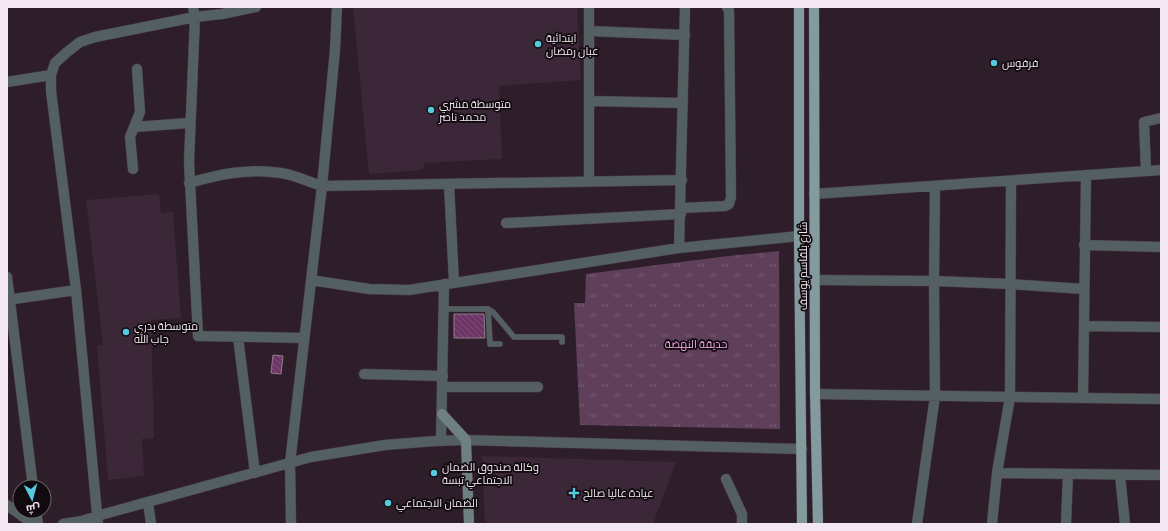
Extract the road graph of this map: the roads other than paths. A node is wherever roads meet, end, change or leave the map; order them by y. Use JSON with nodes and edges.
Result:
{"nodes":[{"id":1,"x":256,"y":7,"type":"edge"},
{"id":2,"x":337,"y":7,"type":"edge"},
{"id":3,"x":589,"y":7,"type":"edge"},
{"id":4,"x":685,"y":7,"type":"edge"},
{"id":5,"x":727,"y":7,"type":"edge"},
{"id":6,"x":799,"y":7,"type":"edge"},
{"id":7,"x":814,"y":7,"type":"edge"},
{"id":8,"x":194,"y":12,"type":"edge"},
{"id":9,"x":589,"y":31,"type":"junction"},
{"id":10,"x":684,"y":35,"type":"junction"},
{"id":11,"x":137,"y":68,"type":"dead end"},
{"id":12,"x":51,"y":75,"type":"junction"},
{"id":13,"x":7,"y":82,"type":"edge"},
{"id":14,"x":589,"y":101,"type":"junction"},
{"id":15,"x":683,"y":103,"type":"junction"},
{"id":16,"x":1161,"y":118,"type":"edge"},
{"id":17,"x":189,"y":123,"type":"junction"},
{"id":18,"x":134,"y":127,"type":"junction"},
{"id":19,"x":133,"y":169,"type":"dead end"},
{"id":20,"x":1161,"y":170,"type":"edge"},
{"id":21,"x":1146,"y":171,"type":"junction"},
{"id":22,"x":1086,"y":175,"type":"junction"},
{"id":23,"x":682,"y":180,"type":"junction"},
{"id":24,"x":589,"y":181,"type":"junction"},
{"id":25,"x":1011,"y":181,"type":"junction"},
{"id":26,"x":190,"y":183,"type":"junction"},
{"id":27,"x":449,"y":184,"type":"junction"},
{"id":28,"x":322,"y":186,"type":"junction"},
{"id":29,"x":935,"y":186,"type":"junction"},
{"id":30,"x":814,"y":194,"type":"junction"},
{"id":31,"x":681,"y":211,"type":"junction"},
{"id":32,"x":506,"y":223,"type":"dead end"},
{"id":33,"x":799,"y":236,"type":"junction"},
{"id":34,"x":1084,"y":245,"type":"junction"},
{"id":35,"x":679,"y":248,"type":"junction"},
{"id":36,"x":1161,"y":248,"type":"edge"},
{"id":37,"x":7,"y":277,"type":"edge"},
{"id":38,"x":311,"y":280,"type":"junction"},
{"id":39,"x":815,"y":280,"type":"junction"},
{"id":40,"x":934,"y":281,"type":"junction"},
{"id":41,"x":449,"y":283,"type":"junction"},
{"id":42,"x":1010,"y":284,"type":"junction"},
{"id":43,"x":76,"y":290,"type":"junction"},
{"id":44,"x":1084,"y":290,"type":"junction"},
{"id":45,"x":8,"y":299,"type":"edge"},
{"id":46,"x":444,"y":309,"type":"junction"},
{"id":47,"x":488,"y":309,"type":"junction"},
{"id":48,"x":1084,"y":326,"type":"junction"},
{"id":49,"x":1161,"y":326,"type":"edge"},
{"id":50,"x":238,"y":337,"type":"junction"},
{"id":51,"x":304,"y":338,"type":"junction"},
{"id":52,"x":562,"y":342,"type":"dead end"},
{"id":53,"x":500,"y":344,"type":"dead end"},
{"id":54,"x":364,"y":374,"type":"dead end"},
{"id":55,"x":443,"y":376,"type":"junction"},
{"id":56,"x":443,"y":387,"type":"junction"},
{"id":57,"x":538,"y":387,"type":"dead end"},
{"id":58,"x":815,"y":394,"type":"junction"},
{"id":59,"x":935,"y":396,"type":"junction"},
{"id":60,"x":1010,"y":397,"type":"junction"},
{"id":61,"x":1083,"y":398,"type":"junction"},
{"id":62,"x":1161,"y":399,"type":"edge"},
{"id":63,"x":442,"y":414,"type":"junction"},
{"id":64,"x":466,"y":440,"type":"junction"},
{"id":65,"x":441,"y":441,"type":"junction"},
{"id":66,"x":802,"y":449,"type":"junction"},
{"id":67,"x":290,"y":463,"type":"junction"},
{"id":68,"x":255,"y":473,"type":"junction"},
{"id":69,"x":997,"y":473,"type":"junction"},
{"id":70,"x":1068,"y":474,"type":"junction"},
{"id":71,"x":1120,"y":475,"type":"junction"},
{"id":72,"x":1161,"y":475,"type":"edge"},
{"id":73,"x":32,"y":479,"type":"edge"},
{"id":74,"x":726,"y":479,"type":"dead end"},
{"id":75,"x":148,"y":502,"type":"junction"},
{"id":76,"x":7,"y":504,"type":"edge"},
{"id":77,"x":98,"y":520,"type":"edge"},
{"id":78,"x":33,"y":524,"type":"edge"},
{"id":79,"x":63,"y":524,"type":"edge"},
{"id":80,"x":151,"y":524,"type":"edge"},
{"id":81,"x":291,"y":524,"type":"edge"},
{"id":82,"x":470,"y":524,"type":"edge"},
{"id":83,"x":742,"y":524,"type":"edge"},
{"id":84,"x":802,"y":524,"type":"edge"},
{"id":85,"x":818,"y":524,"type":"edge"},
{"id":86,"x":917,"y":524,"type":"edge"},
{"id":87,"x":992,"y":524,"type":"edge"},
{"id":88,"x":1066,"y":524,"type":"edge"},
{"id":89,"x":1125,"y":524,"type":"edge"}],
"edges":[{"from":1,"to":8,"type":"street"},
{"from":2,"to":28,"type":"street"},
{"from":3,"to":9,"type":"street"},
{"from":4,"to":10,"type":"street"},
{"from":5,"to":31,"type":"street"},
{"from":6,"to":33,"type":"main road","name":"شارع بلقاسم يوسف"},
{"from":7,"to":30,"type":"main road","name":"شارع بلقاسم يوسف"},
{"from":8,"to":12,"type":"street"},
{"from":8,"to":17,"type":"street"},
{"from":9,"to":10,"type":"street"},
{"from":9,"to":14,"type":"street"},
{"from":10,"to":15,"type":"street"},
{"from":11,"to":18,"type":"street"},
{"from":12,"to":13,"type":"street"},
{"from":12,"to":43,"type":"street"},
{"from":14,"to":15,"type":"street"},
{"from":14,"to":24,"type":"street"},
{"from":15,"to":23,"type":"street"},
{"from":16,"to":21,"type":"street"},
{"from":17,"to":18,"type":"street"},
{"from":17,"to":26,"type":"street"},
{"from":18,"to":19,"type":"street"},
{"from":20,"to":21,"type":"street"},
{"from":21,"to":22,"type":"street"},
{"from":22,"to":25,"type":"street"},
{"from":22,"to":34,"type":"street"},
{"from":23,"to":24,"type":"street"},
{"from":23,"to":31,"type":"street"},
{"from":24,"to":27,"type":"street"},
{"from":25,"to":29,"type":"street"},
{"from":25,"to":42,"type":"street"},
{"from":26,"to":28,"type":"street"},
{"from":26,"to":50,"type":"street"},
{"from":27,"to":28,"type":"street"},
{"from":27,"to":41,"type":"street"},
{"from":28,"to":38,"type":"street"},
{"from":29,"to":30,"type":"street"},
{"from":29,"to":40,"type":"street"},
{"from":30,"to":39,"type":"main road","name":"شارع بلقاسم يوسف"},
{"from":31,"to":32,"type":"street"},
{"from":31,"to":35,"type":"street"},
{"from":33,"to":35,"type":"street"},
{"from":33,"to":66,"type":"main road","name":"شارع بلقاسم يوسف"},
{"from":34,"to":36,"type":"street"},
{"from":34,"to":44,"type":"street"},
{"from":35,"to":41,"type":"street"},
{"from":37,"to":45,"type":"street"},
{"from":38,"to":41,"type":"street"},
{"from":38,"to":51,"type":"street"},
{"from":39,"to":40,"type":"street"},
{"from":39,"to":58,"type":"main road","name":"شارع بلقاسم يوسف"},
{"from":40,"to":42,"type":"street"},
{"from":40,"to":59,"type":"street"},
{"from":41,"to":46,"type":"street"},
{"from":42,"to":44,"type":"street"},
{"from":42,"to":60,"type":"street"},
{"from":43,"to":45,"type":"street"},
{"from":43,"to":77,"type":"street"},
{"from":44,"to":48,"type":"street"},
{"from":45,"to":73,"type":"street"},
{"from":46,"to":47,"type":"lane"},
{"from":46,"to":55,"type":"street"},
{"from":47,"to":52,"type":"lane"},
{"from":47,"to":53,"type":"lane"},
{"from":48,"to":49,"type":"street"},
{"from":48,"to":61,"type":"street"},
{"from":50,"to":51,"type":"street"},
{"from":50,"to":68,"type":"street"},
{"from":51,"to":67,"type":"street"},
{"from":54,"to":55,"type":"street"},
{"from":55,"to":56,"type":"street"},
{"from":56,"to":57,"type":"street"},
{"from":56,"to":63,"type":"street"},
{"from":58,"to":59,"type":"street"},
{"from":58,"to":85,"type":"main road","name":"شارع بلقاسم يوسف"},
{"from":59,"to":60,"type":"street"},
{"from":59,"to":86,"type":"street"},
{"from":60,"to":61,"type":"street"},
{"from":60,"to":69,"type":"street"},
{"from":61,"to":62,"type":"street"},
{"from":63,"to":64,"type":"street"},
{"from":63,"to":65,"type":"street"},
{"from":64,"to":65,"type":"street"},
{"from":64,"to":66,"type":"street"},
{"from":64,"to":82,"type":"street"},
{"from":65,"to":67,"type":"street"},
{"from":66,"to":84,"type":"main road","name":"شارع بلقاسم يوسف"},
{"from":67,"to":68,"type":"street"},
{"from":67,"to":81,"type":"street"},
{"from":68,"to":75,"type":"street"},
{"from":69,"to":70,"type":"street"},
{"from":69,"to":87,"type":"street"},
{"from":70,"to":71,"type":"street"},
{"from":70,"to":88,"type":"street"},
{"from":71,"to":72,"type":"street"},
{"from":71,"to":89,"type":"street"},
{"from":74,"to":83,"type":"street"},
{"from":75,"to":77,"type":"street"},
{"from":75,"to":80,"type":"street"},
{"from":76,"to":78,"type":"street"},
{"from":77,"to":79,"type":"street"}]}
